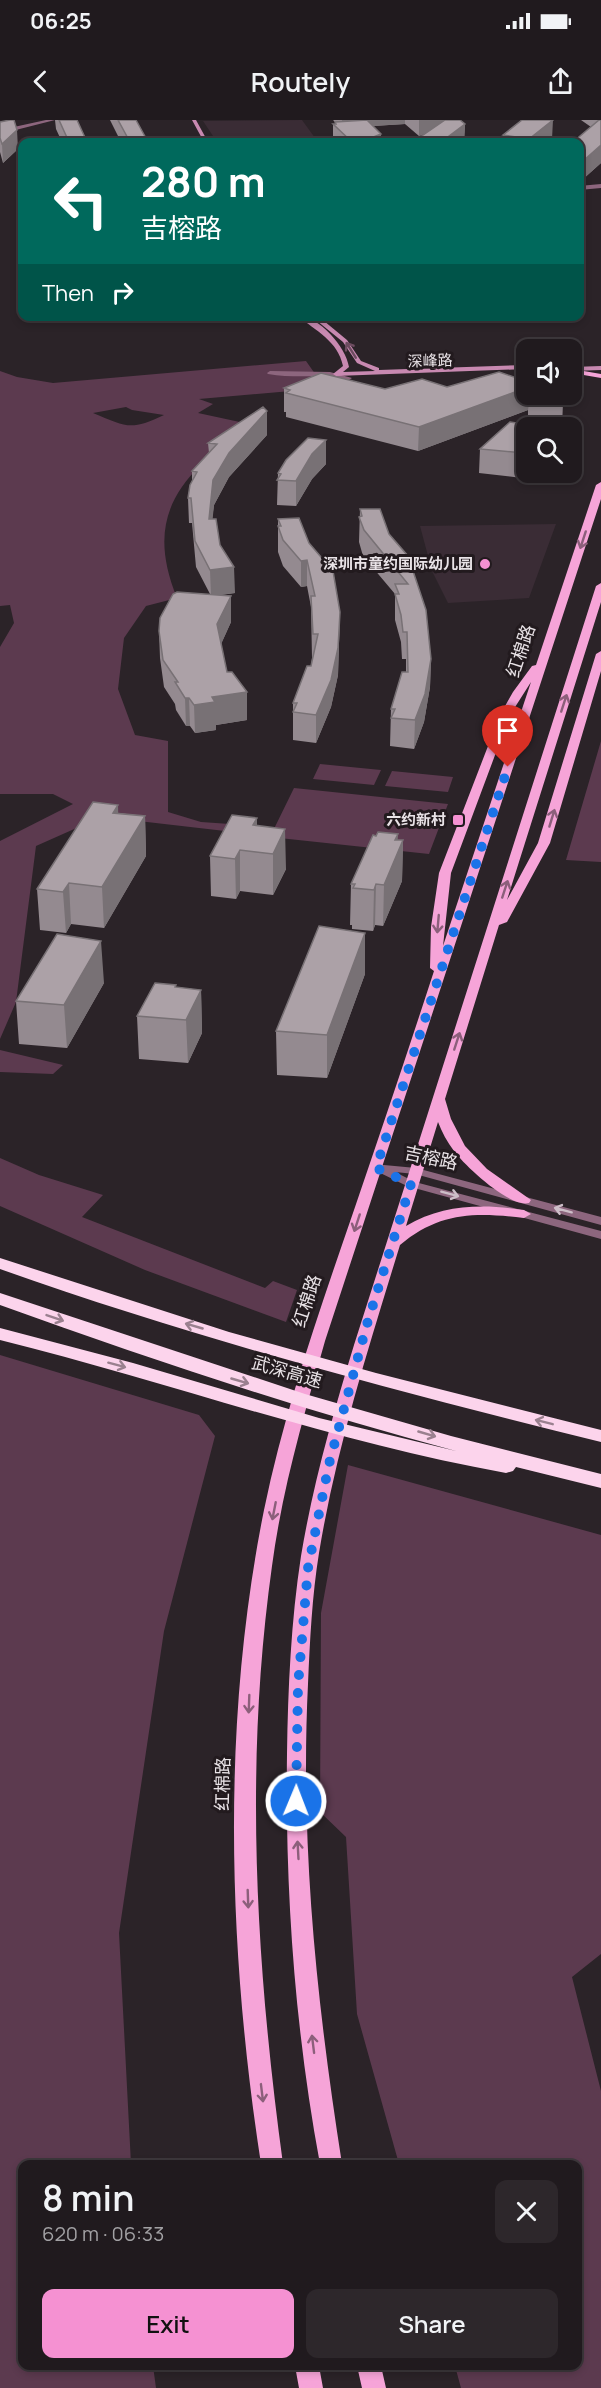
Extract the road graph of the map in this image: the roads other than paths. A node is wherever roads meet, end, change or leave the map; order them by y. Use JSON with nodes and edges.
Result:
{"nodes":[{"id":1,"x":36,"y":120,"type":"edge"},
{"id":2,"x":53,"y":120,"type":"edge"},
{"id":3,"x":194,"y":120,"type":"edge"},
{"id":4,"x":0,"y":130,"type":"edge"},
{"id":5,"x":204,"y":138,"type":"edge"},
{"id":6,"x":601,"y":186,"type":"edge"},
{"id":7,"x":584,"y":188,"type":"edge"},
{"id":8,"x":308,"y":321,"type":"edge"},
{"id":9,"x":320,"y":321,"type":"edge"},
{"id":10,"x":601,"y":366,"type":"edge"},
{"id":11,"x":582,"y":367,"type":"edge"},
{"id":12,"x":516,"y":369,"type":"edge"},
{"id":13,"x":516,"y":370,"type":"edge"},
{"id":14,"x":582,"y":371,"type":"edge"},
{"id":15,"x":393,"y":372,"type":"junction"},
{"id":16,"x":270,"y":373,"type":"dead end"},
{"id":17,"x":336,"y":374,"type":"junction"},
{"id":18,"x":601,"y":376,"type":"edge"},
{"id":19,"x":601,"y":485,"type":"edge"},
{"id":20,"x":601,"y":586,"type":"edge"},
{"id":21,"x":601,"y":654,"type":"edge"},
{"id":22,"x":544,"y":658,"type":"junction"},
{"id":23,"x":599,"y":668,"type":"edge"},
{"id":24,"x":487,"y":945,"type":"junction"},
{"id":25,"x":435,"y":986,"type":"junction"},
{"id":26,"x":439,"y":1097,"type":"junction"},
{"id":27,"x":376,"y":1168,"type":"junction"},
{"id":28,"x":413,"y":1177,"type":"junction"},
{"id":29,"x":524,"y":1207,"type":"junction"},
{"id":30,"x":601,"y":1221,"type":"edge"},
{"id":31,"x":601,"y":1235,"type":"edge"},
{"id":32,"x":392,"y":1245,"type":"junction"},
{"id":33,"x":0,"y":1263,"type":"edge"},
{"id":34,"x":0,"y":1299,"type":"edge"},
{"id":35,"x":0,"y":1334,"type":"edge"},
{"id":36,"x":601,"y":1436,"type":"edge"},
{"id":37,"x":598,"y":1480,"type":"edge"},
{"id":38,"x":271,"y":2160,"type":"edge"},
{"id":39,"x":329,"y":2160,"type":"edge"},
{"id":40,"x":308,"y":2370,"type":"edge"},
{"id":41,"x":370,"y":2370,"type":"edge"},
{"id":42,"x":311,"y":2388,"type":"edge"},
{"id":43,"x":374,"y":2388,"type":"edge"}],
"edges":[{"from":1,"to":4,"type":"street"},
{"from":2,"to":4,"type":"street"},
{"from":3,"to":5,"type":"street"},
{"from":6,"to":7,"type":"street"},
{"from":8,"to":17,"type":"street"},
{"from":15,"to":9,"type":"street","one_way":true},
{"from":10,"to":11,"type":"street"},
{"from":12,"to":15,"type":"street","name":"深峰路"},
{"from":13,"to":17,"type":"street","name":"深峰路"},
{"from":14,"to":18,"type":"main road"},
{"from":15,"to":17,"type":"street","name":"深峰路"},
{"from":16,"to":17,"type":"street","name":"深峰路"},
{"from":19,"to":22,"type":"main road","name":"红棉路","one_way":true},
{"from":24,"to":20,"type":"main road","one_way":true},
{"from":21,"to":23,"type":"main road"},
{"from":22,"to":25,"type":"main road","name":"红棉路"},
{"from":22,"to":25,"type":"main road","one_way":true},
{"from":24,"to":23,"type":"main road","one_way":true},
{"from":26,"to":24,"type":"main road","one_way":true},
{"from":25,"to":27,"type":"main road","name":"红棉路"},
{"from":26,"to":28,"type":"main road"},
{"from":26,"to":29,"type":"main road"},
{"from":27,"to":28,"type":"street","name":"吉榕路"},
{"from":27,"to":38,"type":"main road","name":"红棉路","one_way":true},
{"from":28,"to":29,"type":"street","name":"吉榕路"},
{"from":28,"to":32,"type":"main road"},
{"from":30,"to":29,"type":"street","name":"吉榕路","one_way":true},
{"from":29,"to":31,"type":"street","name":"吉榕路"},
{"from":29,"to":32,"type":"main road"},
{"from":39,"to":32,"type":"main road","one_way":true},
{"from":36,"to":33,"type":"highway","name":"武深高速","one_way":true},
{"from":34,"to":37,"type":"highway","name":"武深高速","one_way":true},
{"from":35,"to":37,"type":"highway","one_way":true},
{"from":40,"to":42,"type":"main road"},
{"from":41,"to":43,"type":"main road"}]}
